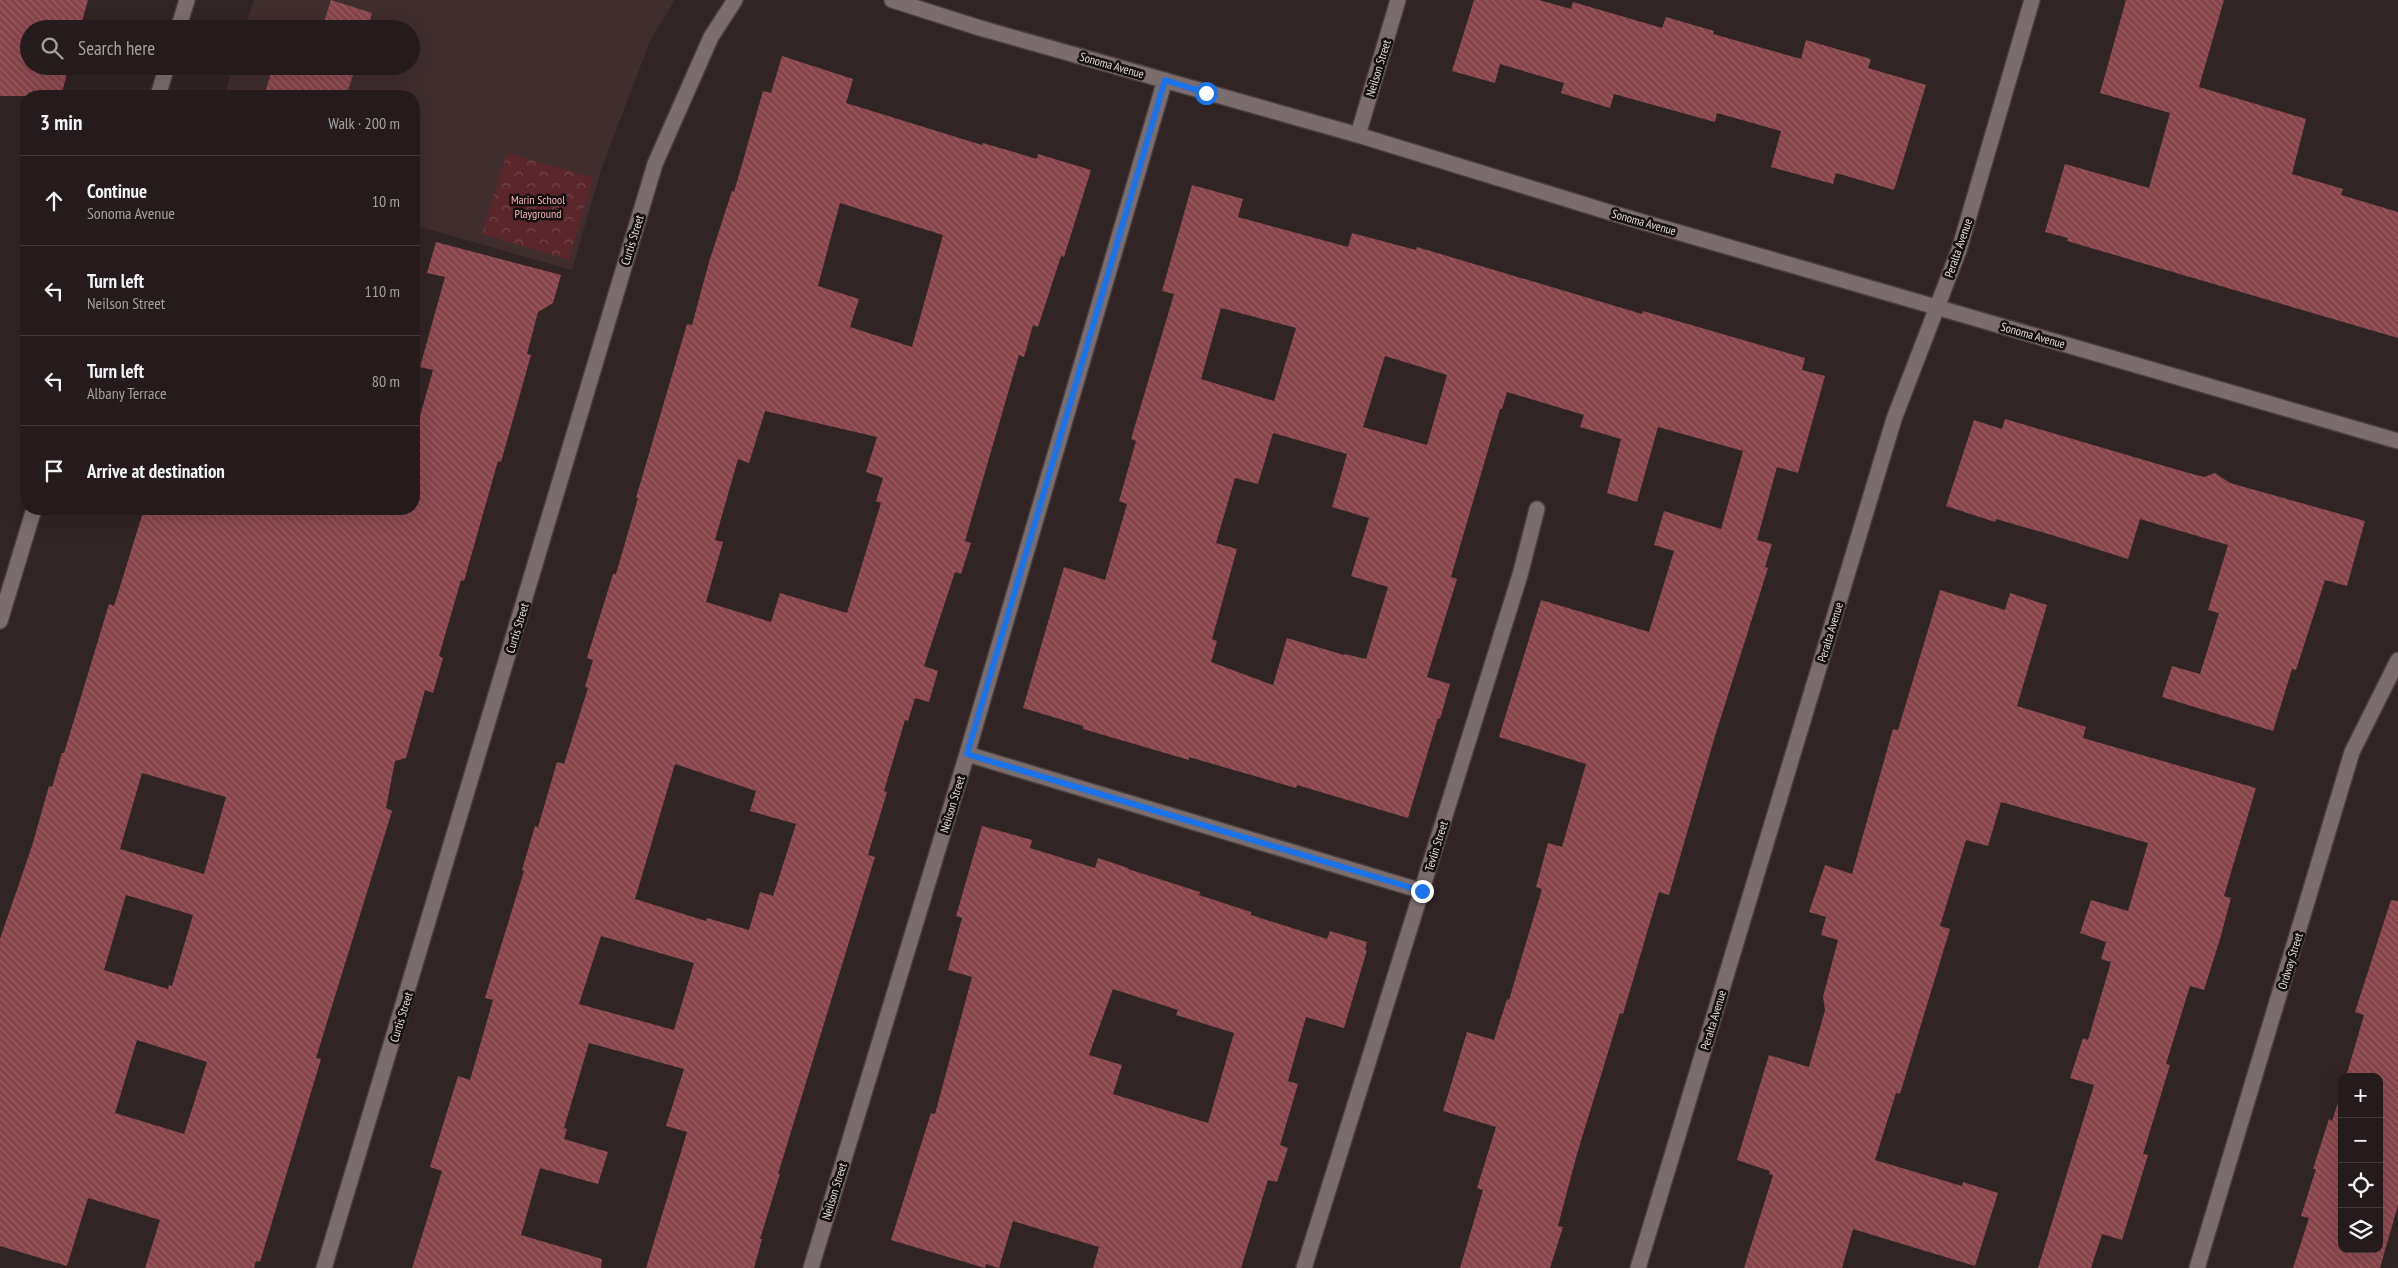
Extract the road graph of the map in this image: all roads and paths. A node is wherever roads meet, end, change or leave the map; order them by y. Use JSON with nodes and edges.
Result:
{"nodes":[{"id":1,"x":187,"y":0,"type":"edge"},
{"id":2,"x":735,"y":0,"type":"edge"},
{"id":3,"x":892,"y":0,"type":"edge"},
{"id":4,"x":1398,"y":0,"type":"edge"},
{"id":5,"x":2032,"y":0,"type":"edge"},
{"id":6,"x":181,"y":20,"type":"edge"},
{"id":7,"x":164,"y":75,"type":"edge"},
{"id":8,"x":1165,"y":80,"type":"junction"},
{"id":9,"x":160,"y":90,"type":"edge"},
{"id":10,"x":1358,"y":135,"type":"junction"},
{"id":11,"x":1937,"y":307,"type":"junction"},
{"id":12,"x":2398,"y":441,"type":"edge"},
{"id":13,"x":1537,"y":508,"type":"dead end"},
{"id":14,"x":32,"y":515,"type":"edge"},
{"id":15,"x":0,"y":621,"type":"edge"},
{"id":16,"x":2398,"y":660,"type":"edge"},
{"id":17,"x":967,"y":754,"type":"junction"},
{"id":18,"x":1422,"y":891,"type":"junction"},
{"id":19,"x":324,"y":1268,"type":"edge"},
{"id":20,"x":811,"y":1268,"type":"edge"},
{"id":21,"x":1304,"y":1268,"type":"edge"},
{"id":22,"x":1638,"y":1268,"type":"edge"},
{"id":23,"x":2197,"y":1268,"type":"edge"}],
"edges":[{"from":1,"to":6,"type":"street"},
{"from":2,"to":19,"type":"street","name":"Curtis Street"},
{"from":3,"to":8,"type":"street","name":"Sonoma Avenue"},
{"from":4,"to":10,"type":"street","name":"Neilson Street"},
{"from":5,"to":11,"type":"street","name":"Peralta Avenue"},
{"from":7,"to":9,"type":"street"},
{"from":8,"to":10,"type":"street","name":"Sonoma Avenue"},
{"from":8,"to":17,"type":"street","name":"Neilson Street"},
{"from":10,"to":11,"type":"street","name":"Sonoma Avenue"},
{"from":11,"to":12,"type":"street","name":"Sonoma Avenue"},
{"from":11,"to":22,"type":"street","name":"Peralta Avenue"},
{"from":13,"to":18,"type":"street","name":"Tevlin Street"},
{"from":14,"to":15,"type":"street"},
{"from":16,"to":23,"type":"street","name":"Ordway Street"},
{"from":17,"to":18,"type":"street"},
{"from":17,"to":20,"type":"street","name":"Neilson Street"},
{"from":18,"to":21,"type":"street","name":"Tevlin Street"}]}
